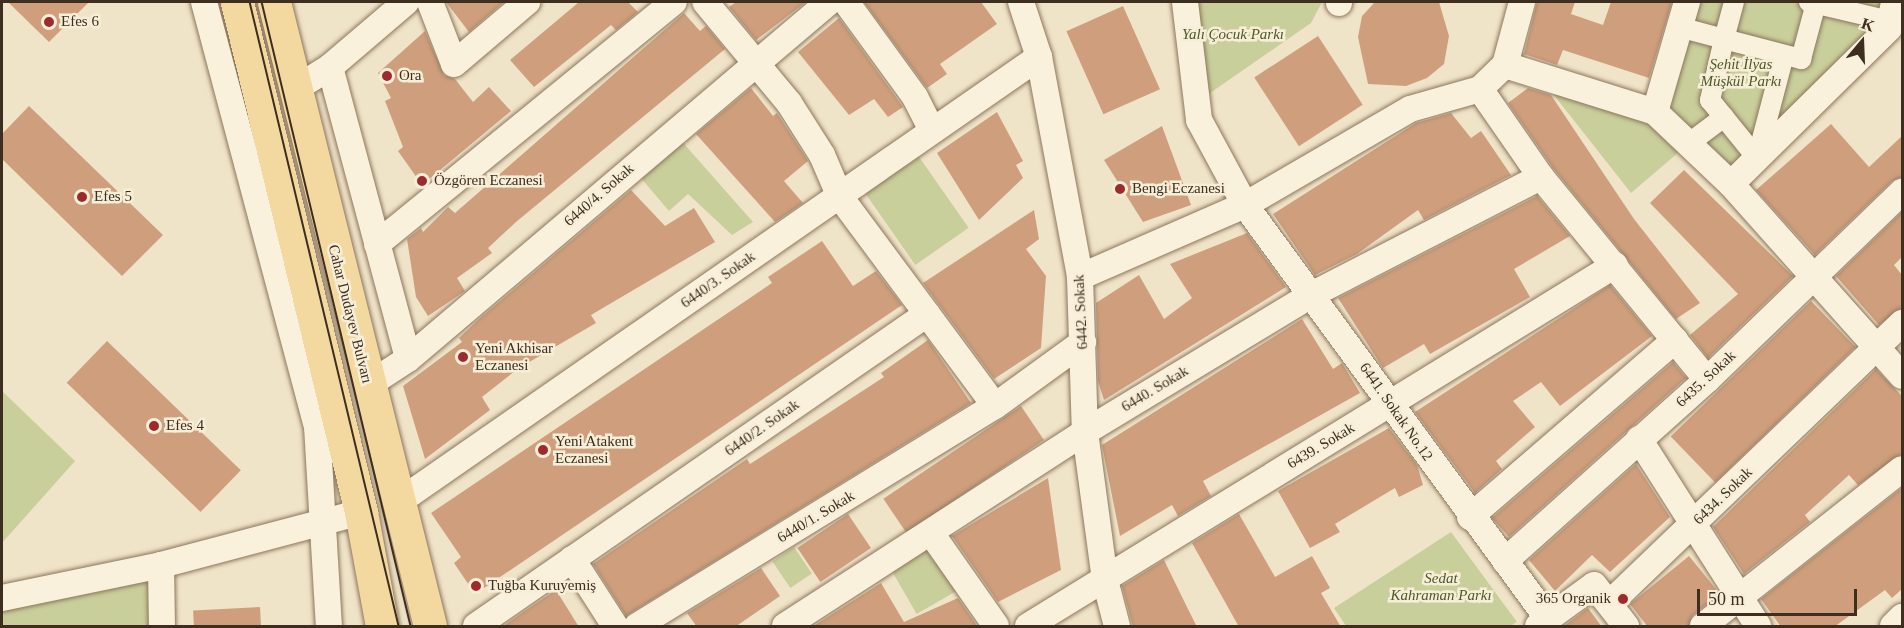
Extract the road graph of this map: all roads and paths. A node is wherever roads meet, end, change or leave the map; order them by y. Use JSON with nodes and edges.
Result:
{"nodes":[{"id":1,"x":204,"y":2,"type":"edge"},
{"id":2,"x":237,"y":2,"type":"edge"},
{"id":3,"x":274,"y":2,"type":"edge"},
{"id":4,"x":406,"y":2,"type":"edge"},
{"id":5,"x":430,"y":2,"type":"edge"},
{"id":6,"x":527,"y":2,"type":"edge"},
{"id":7,"x":674,"y":2,"type":"edge"},
{"id":8,"x":705,"y":2,"type":"edge"},
{"id":9,"x":829,"y":2,"type":"edge"},
{"id":10,"x":846,"y":2,"type":"edge"},
{"id":11,"x":1021,"y":2,"type":"edge"},
{"id":12,"x":1185,"y":2,"type":"edge"},
{"id":13,"x":1522,"y":2,"type":"edge"},
{"id":14,"x":1687,"y":2,"type":"edge"},
{"id":15,"x":1734,"y":2,"type":"edge"},
{"id":16,"x":1813,"y":2,"type":"edge"},
{"id":17,"x":1892,"y":11,"type":"edge"},
{"id":18,"x":1679,"y":27,"type":"junction"},
{"id":19,"x":1724,"y":39,"type":"junction"},
{"id":20,"x":1784,"y":55,"type":"junction"},
{"id":21,"x":1040,"y":57,"type":"junction"},
{"id":22,"x":755,"y":60,"type":"junction"},
{"id":23,"x":1505,"y":65,"type":"junction"},
{"id":24,"x":330,"y":67,"type":"junction"},
{"id":25,"x":295,"y":89,"type":"junction"},
{"id":26,"x":1480,"y":89,"type":"junction"},
{"id":27,"x":1655,"y":112,"type":"junction"},
{"id":28,"x":1724,"y":117,"type":"junction"},
{"id":29,"x":931,"y":129,"type":"junction"},
{"id":30,"x":1688,"y":144,"type":"junction"},
{"id":31,"x":1757,"y":158,"type":"junction"},
{"id":32,"x":1541,"y":177,"type":"junction"},
{"id":33,"x":1731,"y":184,"type":"junction"},
{"id":34,"x":1902,"y":192,"type":"edge"},
{"id":35,"x":840,"y":197,"type":"junction"},
{"id":36,"x":1245,"y":205,"type":"junction"},
{"id":37,"x":377,"y":244,"type":"junction"},
{"id":38,"x":1615,"y":265,"type":"junction"},
{"id":39,"x":1080,"y":277,"type":"junction"},
{"id":40,"x":1813,"y":278,"type":"junction"},
{"id":41,"x":1313,"y":294,"type":"junction"},
{"id":42,"x":927,"y":314,"type":"junction"},
{"id":43,"x":1902,"y":322,"type":"edge"},
{"id":44,"x":1675,"y":340,"type":"junction"},
{"id":45,"x":1083,"y":342,"type":"junction"},
{"id":46,"x":1876,"y":346,"type":"junction"},
{"id":47,"x":408,"y":359,"type":"junction"},
{"id":48,"x":1902,"y":376,"type":"edge"},
{"id":49,"x":1707,"y":380,"type":"junction"},
{"id":50,"x":368,"y":385,"type":"junction"},
{"id":51,"x":1390,"y":405,"type":"junction"},
{"id":52,"x":994,"y":406,"type":"junction"},
{"id":53,"x":1084,"y":432,"type":"junction"},
{"id":54,"x":1639,"y":439,"type":"junction"},
{"id":55,"x":1902,"y":469,"type":"edge"},
{"id":56,"x":397,"y":503,"type":"junction"},
{"id":57,"x":361,"y":512,"type":"junction"},
{"id":58,"x":1470,"y":517,"type":"junction"},
{"id":59,"x":322,"y":524,"type":"junction"},
{"id":60,"x":1694,"y":525,"type":"junction"},
{"id":61,"x":931,"y":533,"type":"junction"},
{"id":62,"x":572,"y":559,"type":"junction"},
{"id":63,"x":1504,"y":561,"type":"junction"},
{"id":64,"x":161,"y":565,"type":"junction"},
{"id":65,"x":1105,"y":580,"type":"junction"},
{"id":66,"x":1739,"y":597,"type":"junction"},
{"id":67,"x":2,"y":598,"type":"edge"},
{"id":68,"x":1610,"y":603,"type":"junction"},
{"id":69,"x":1902,"y":617,"type":"edge"},
{"id":70,"x":1543,"y":622,"type":"edge"},
{"id":71,"x":790,"y":625,"type":"edge"},
{"id":72,"x":162,"y":627,"type":"edge"},
{"id":73,"x":329,"y":627,"type":"edge"},
{"id":74,"x":382,"y":627,"type":"edge"},
{"id":75,"x":430,"y":627,"type":"edge"},
{"id":76,"x":476,"y":627,"type":"edge"},
{"id":77,"x":615,"y":627,"type":"edge"},
{"id":78,"x":637,"y":627,"type":"edge"},
{"id":79,"x":996,"y":627,"type":"edge"},
{"id":80,"x":1028,"y":627,"type":"edge"},
{"id":81,"x":1117,"y":627,"type":"edge"},
{"id":82,"x":1626,"y":627,"type":"edge"},
{"id":83,"x":1703,"y":627,"type":"edge"},
{"id":84,"x":1758,"y":627,"type":"edge"},
{"id":85,"x":1893,"y":627,"type":"edge"}],
"edges":[{"from":1,"to":59,"type":"street"},
{"from":2,"to":57,"type":"main road"},
{"from":3,"to":25,"type":"main road","name":"Cahar Dudayev Bulvarı"},
{"from":4,"to":24,"type":"street"},
{"from":5,"to":6,"type":"street"},
{"from":7,"to":37,"type":"street"},
{"from":8,"to":22,"type":"street"},
{"from":9,"to":22,"type":"street","name":"6440/4. Sokak"},
{"from":10,"to":29,"type":"street"},
{"from":11,"to":21,"type":"street","name":"6442. Sokak"},
{"from":12,"to":36,"type":"street","name":"6441. Sokak No.12"},
{"from":13,"to":23,"type":"street"},
{"from":14,"to":18,"type":"street"},
{"from":15,"to":19,"type":"street"},
{"from":16,"to":17,"type":"street"},
{"from":16,"to":20,"type":"street"},
{"from":17,"to":31,"type":"street"},
{"from":18,"to":19,"type":"street"},
{"from":18,"to":27,"type":"street"},
{"from":19,"to":20,"type":"street"},
{"from":19,"to":28,"type":"street"},
{"from":20,"to":31,"type":"street"},
{"from":21,"to":29,"type":"street","name":"6440/3. Sokak"},
{"from":21,"to":39,"type":"street","name":"6442. Sokak"},
{"from":22,"to":35,"type":"street"},
{"from":22,"to":47,"type":"street","name":"6440/4. Sokak"},
{"from":23,"to":26,"type":"street"},
{"from":23,"to":27,"type":"street"},
{"from":24,"to":25,"type":"street"},
{"from":24,"to":37,"type":"street"},
{"from":25,"to":50,"type":"main road","name":"Cahar Dudayev Bulvarı"},
{"from":26,"to":32,"type":"street"},
{"from":26,"to":36,"type":"street"},
{"from":27,"to":30,"type":"street"},
{"from":28,"to":30,"type":"street"},
{"from":28,"to":31,"type":"street"},
{"from":29,"to":35,"type":"street","name":"6440/3. Sokak"},
{"from":30,"to":33,"type":"street"},
{"from":31,"to":33,"type":"street"},
{"from":32,"to":38,"type":"street"},
{"from":32,"to":41,"type":"street","name":"6440. Sokak"},
{"from":33,"to":40,"type":"street"},
{"from":34,"to":40,"type":"street","name":"6435. Sokak"},
{"from":35,"to":42,"type":"street"},
{"from":35,"to":56,"type":"street","name":"6440/3. Sokak"},
{"from":36,"to":39,"type":"street"},
{"from":36,"to":41,"type":"street","name":"6441. Sokak No.12"},
{"from":37,"to":47,"type":"street"},
{"from":38,"to":44,"type":"street"},
{"from":38,"to":51,"type":"street","name":"6439. Sokak"},
{"from":39,"to":45,"type":"street","name":"6442. Sokak"},
{"from":40,"to":46,"type":"street"},
{"from":40,"to":49,"type":"street","name":"6435. Sokak"},
{"from":41,"to":51,"type":"street","name":"6441. Sokak No.12"},
{"from":41,"to":53,"type":"street","name":"6440. Sokak"},
{"from":42,"to":52,"type":"street"},
{"from":42,"to":62,"type":"street","name":"6440/2. Sokak"},
{"from":43,"to":46,"type":"street","name":"6434. Sokak"},
{"from":44,"to":49,"type":"street"},
{"from":44,"to":58,"type":"street"},
{"from":45,"to":52,"type":"street","name":"6440/1. Sokak"},
{"from":45,"to":53,"type":"street","name":"6442. Sokak"},
{"from":46,"to":48,"type":"street"},
{"from":46,"to":60,"type":"street","name":"6434. Sokak"},
{"from":47,"to":50,"type":"street","name":"6440/4. Sokak"},
{"from":49,"to":54,"type":"street","name":"6435. Sokak"},
{"from":50,"to":56,"type":"main road","name":"Cahar Dudayev Bulvarı"},
{"from":51,"to":58,"type":"street","name":"6441. Sokak No.12"},
{"from":51,"to":65,"type":"street","name":"6439. Sokak"},
{"from":52,"to":78,"type":"street","name":"6440/1. Sokak"},
{"from":53,"to":61,"type":"street","name":"6440. Sokak"},
{"from":53,"to":65,"type":"street","name":"6442. Sokak"},
{"from":54,"to":60,"type":"street"},
{"from":54,"to":63,"type":"street","name":"6435. Sokak"},
{"from":55,"to":66,"type":"street"},
{"from":56,"to":75,"type":"main road","name":"Cahar Dudayev Bulvarı"},
{"from":57,"to":59,"type":"street"},
{"from":57,"to":74,"type":"main road"},
{"from":58,"to":63,"type":"street","name":"6441. Sokak No.12"},
{"from":59,"to":64,"type":"street"},
{"from":59,"to":73,"type":"street"},
{"from":60,"to":66,"type":"street"},
{"from":60,"to":68,"type":"street","name":"6434. Sokak"},
{"from":61,"to":71,"type":"street","name":"6440. Sokak"},
{"from":61,"to":79,"type":"street"},
{"from":62,"to":76,"type":"street","name":"6440/2. Sokak"},
{"from":62,"to":77,"type":"street"},
{"from":63,"to":70,"type":"street","name":"6441. Sokak No.12"},
{"from":64,"to":67,"type":"street"},
{"from":64,"to":72,"type":"street"},
{"from":65,"to":80,"type":"street","name":"6439. Sokak"},
{"from":65,"to":81,"type":"street","name":"6442. Sokak"},
{"from":66,"to":83,"type":"street"},
{"from":66,"to":84,"type":"street"},
{"from":68,"to":70,"type":"street"},
{"from":68,"to":82,"type":"street"},
{"from":69,"to":85,"type":"street"}]}
